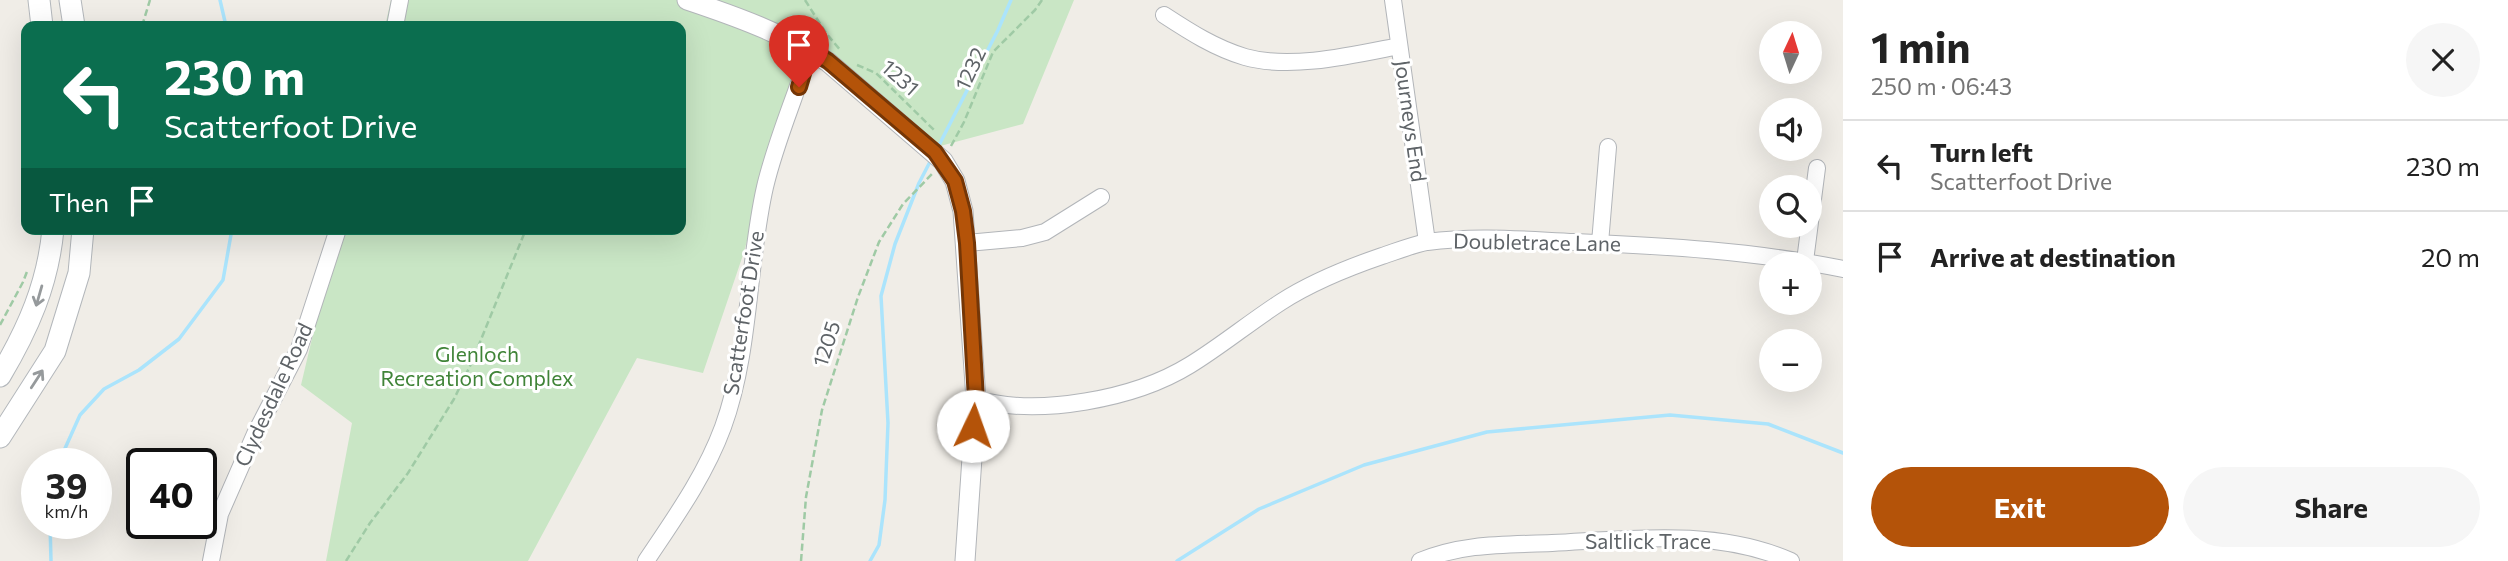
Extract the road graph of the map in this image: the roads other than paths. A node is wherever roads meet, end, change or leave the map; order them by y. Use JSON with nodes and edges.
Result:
{"nodes":[{"id":1,"x":39,"y":0,"type":"edge"},
{"id":2,"x":70,"y":0,"type":"edge"},
{"id":3,"x":400,"y":0,"type":"edge"},
{"id":4,"x":687,"y":0,"type":"edge"},
{"id":5,"x":1393,"y":0,"type":"edge"},
{"id":6,"x":1164,"y":15,"type":"dead end"},
{"id":7,"x":42,"y":21,"type":"edge"},
{"id":8,"x":73,"y":21,"type":"edge"},
{"id":9,"x":396,"y":21,"type":"edge"},
{"id":10,"x":1399,"y":46,"type":"junction"},
{"id":11,"x":810,"y":50,"type":"junction"},
{"id":12,"x":1608,"y":147,"type":"dead end"},
{"id":13,"x":1817,"y":168,"type":"dead end"},
{"id":14,"x":1101,"y":197,"type":"dead end"},
{"id":15,"x":53,"y":235,"type":"edge"},
{"id":16,"x":82,"y":235,"type":"edge"},
{"id":17,"x":336,"y":235,"type":"edge"},
{"id":18,"x":1427,"y":242,"type":"junction"},
{"id":19,"x":967,"y":243,"type":"junction"},
{"id":20,"x":1600,"y":243,"type":"junction"},
{"id":21,"x":1806,"y":252,"type":"edge"},
{"id":22,"x":1759,"y":255,"type":"edge"},
{"id":23,"x":1822,"y":265,"type":"edge"},
{"id":24,"x":1843,"y":269,"type":"edge"},
{"id":25,"x":0,"y":376,"type":"edge"},
{"id":26,"x":976,"y":399,"type":"junction"},
{"id":27,"x":0,"y":437,"type":"edge"},
{"id":28,"x":1550,"y":543,"type":"junction"},
{"id":29,"x":1749,"y":554,"type":"edge"},
{"id":30,"x":211,"y":561,"type":"edge"},
{"id":31,"x":646,"y":561,"type":"edge"},
{"id":32,"x":965,"y":561,"type":"edge"},
{"id":33,"x":1420,"y":561,"type":"edge"},
{"id":34,"x":1550,"y":561,"type":"edge"},
{"id":35,"x":1791,"y":561,"type":"edge"}],
"edges":[{"from":1,"to":7,"type":"main road"},
{"from":2,"to":8,"type":"main road"},
{"from":3,"to":9,"type":"street"},
{"from":4,"to":11,"type":"street"},
{"from":5,"to":10,"type":"street","name":"Journeys End"},
{"from":6,"to":10,"type":"street"},
{"from":10,"to":18,"type":"street","name":"Journeys End"},
{"from":11,"to":19,"type":"street"},
{"from":11,"to":31,"type":"street","name":"Scatterfoot Drive"},
{"from":12,"to":20,"type":"street"},
{"from":13,"to":21,"type":"street"},
{"from":14,"to":19,"type":"street"},
{"from":15,"to":25,"type":"main road","one_way":true},
{"from":27,"to":16,"type":"main road","one_way":true},
{"from":17,"to":30,"type":"street","name":"Clydesdale Road"},
{"from":18,"to":20,"type":"street","name":"Doubletrace Lane"},
{"from":18,"to":26,"type":"street","name":"Doubletrace Lane"},
{"from":19,"to":26,"type":"street"},
{"from":20,"to":22,"type":"street","name":"Doubletrace Lane"},
{"from":23,"to":24,"type":"street","name":"Doubletrace Lane"},
{"from":26,"to":32,"type":"street"},
{"from":28,"to":29,"type":"street","name":"Saltlick Trace"},
{"from":28,"to":33,"type":"street","name":"Saltlick Trace"},
{"from":28,"to":34,"type":"street"},
{"from":29,"to":35,"type":"street","name":"Saltlick Trace"}]}
